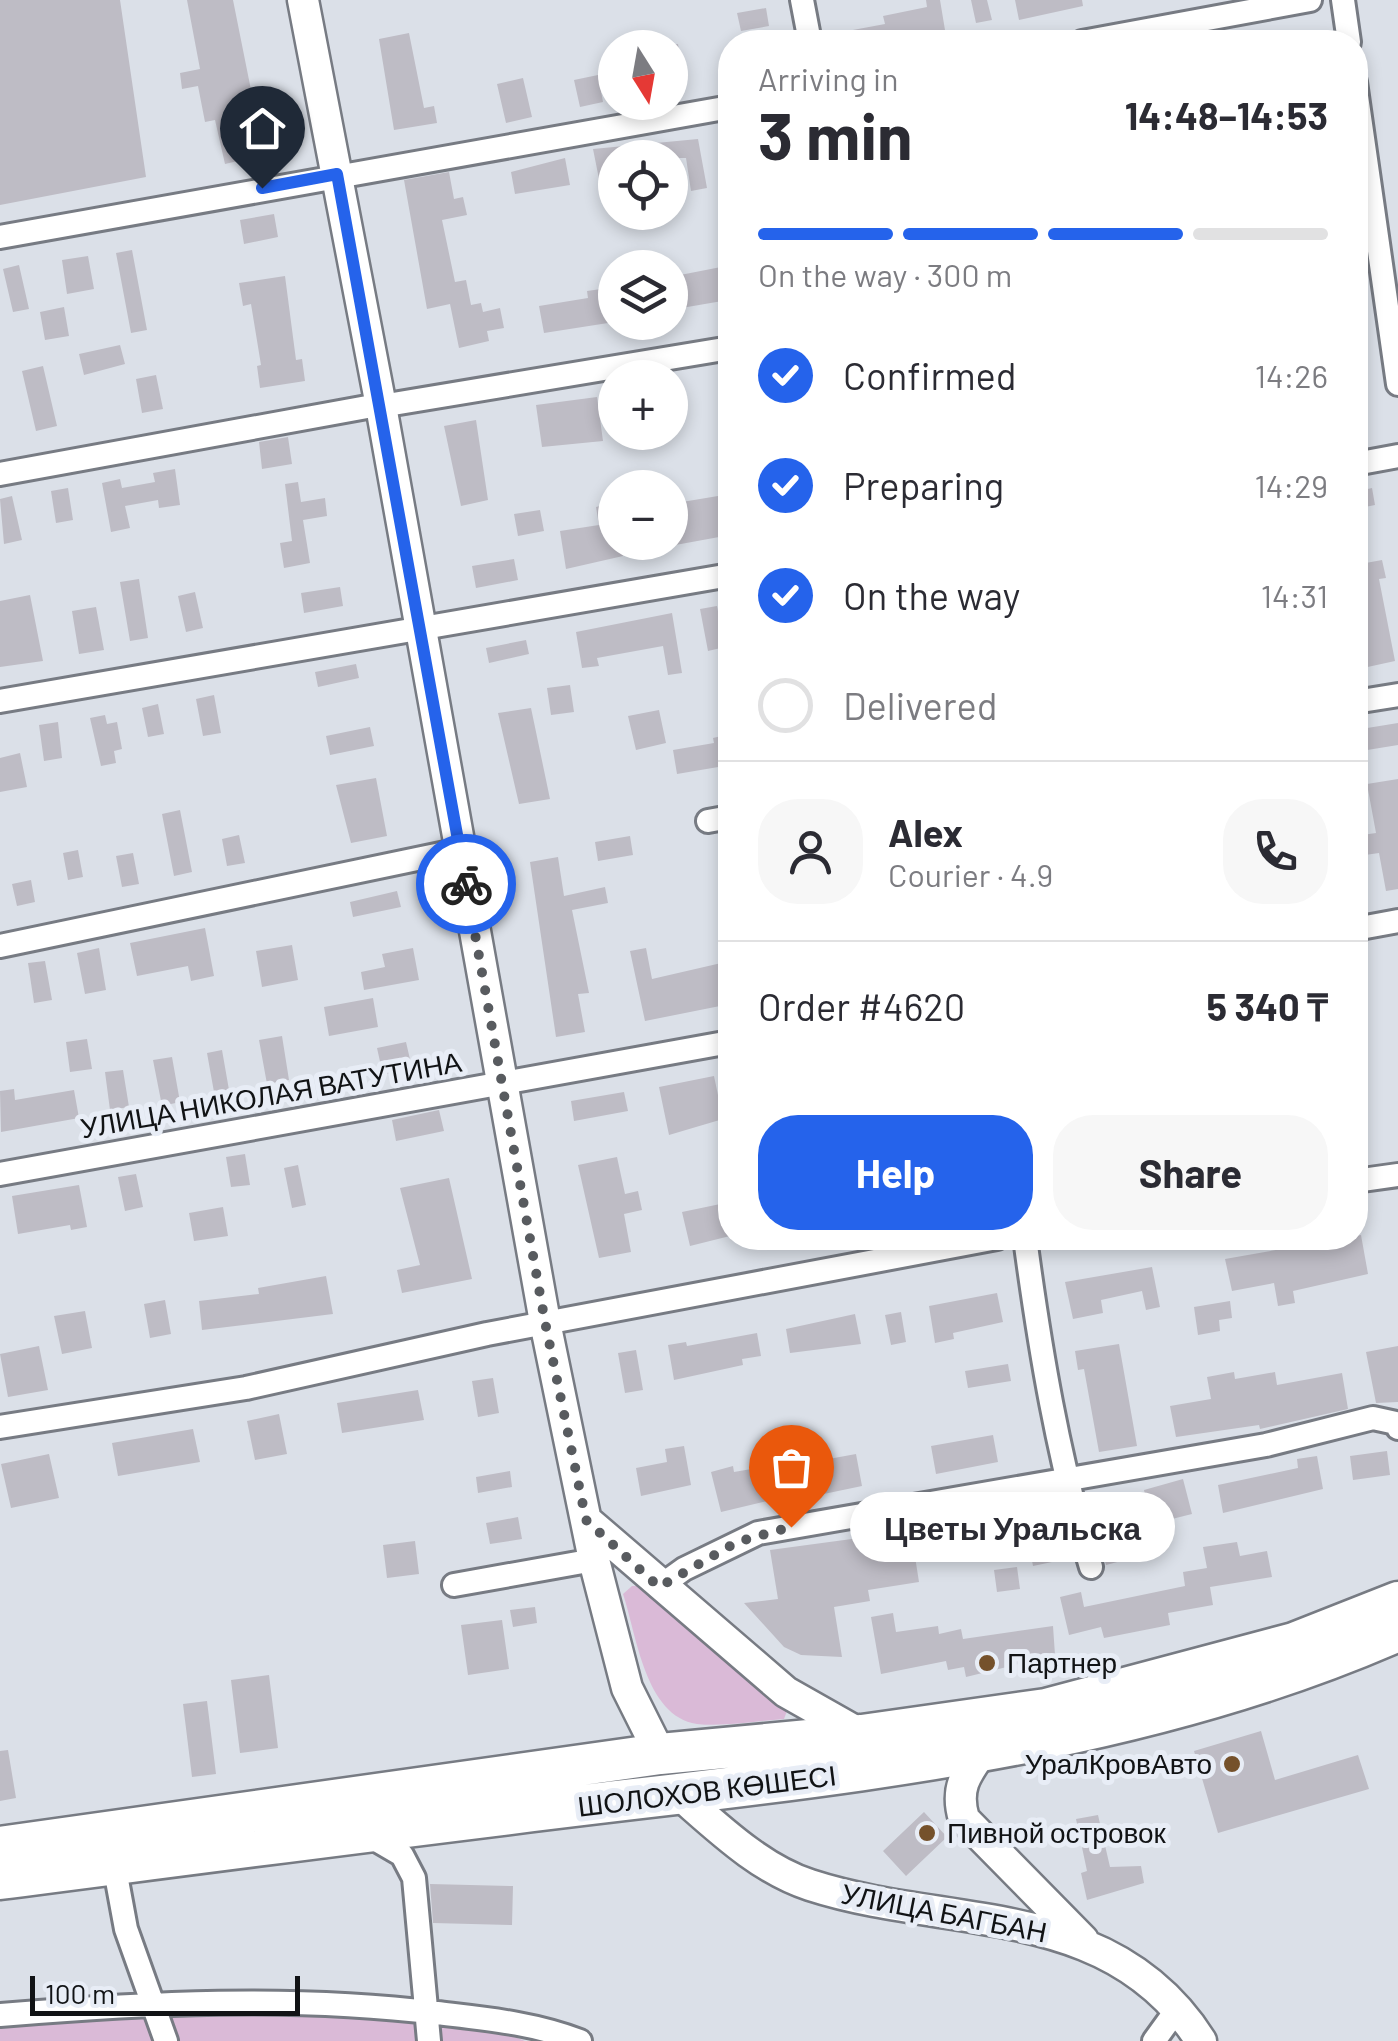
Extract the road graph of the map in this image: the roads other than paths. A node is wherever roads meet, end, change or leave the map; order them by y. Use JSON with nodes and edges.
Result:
{"nodes":[{"id":1,"x":303,"y":0,"type":"edge"},
{"id":2,"x":802,"y":0,"type":"edge"},
{"id":3,"x":1310,"y":0,"type":"edge"},
{"id":4,"x":1344,"y":0,"type":"edge"},
{"id":5,"x":808,"y":30,"type":"edge"},
{"id":6,"x":1147,"y":30,"type":"edge"},
{"id":7,"x":1348,"y":30,"type":"edge"},
{"id":8,"x":718,"y":109,"type":"edge"},
{"id":9,"x":337,"y":174,"type":"junction"},
{"id":10,"x":0,"y":237,"type":"edge"},
{"id":11,"x":1368,"y":249,"type":"edge"},
{"id":12,"x":718,"y":350,"type":"edge"},
{"id":13,"x":1398,"y":384,"type":"edge"},
{"id":14,"x":380,"y":406,"type":"junction"},
{"id":15,"x":1398,"y":456,"type":"edge"},
{"id":16,"x":1368,"y":462,"type":"edge"},
{"id":17,"x":0,"y":474,"type":"edge"},
{"id":18,"x":718,"y":577,"type":"edge"},
{"id":19,"x":418,"y":626,"type":"junction"},
{"id":20,"x":1398,"y":695,"type":"edge"},
{"id":21,"x":1368,"y":700,"type":"edge"},
{"id":22,"x":0,"y":701,"type":"edge"},
{"id":23,"x":460,"y":850,"type":"junction"},
{"id":24,"x":1398,"y":921,"type":"edge"},
{"id":25,"x":1368,"y":927,"type":"edge"},
{"id":26,"x":0,"y":946,"type":"edge"},
{"id":27,"x":718,"y":1044,"type":"edge"},
{"id":28,"x":501,"y":1084,"type":"junction"},
{"id":29,"x":0,"y":1174,"type":"edge"},
{"id":30,"x":1398,"y":1175,"type":"edge"},
{"id":31,"x":1368,"y":1180,"type":"edge"},
{"id":32,"x":932,"y":1250,"type":"edge"},
{"id":33,"x":1026,"y":1250,"type":"edge"},
{"id":34,"x":545,"y":1322,"type":"junction"},
{"id":35,"x":0,"y":1427,"type":"edge"},
{"id":36,"x":1398,"y":1428,"type":"edge"},
{"id":37,"x":1065,"y":1482,"type":"junction"},
{"id":38,"x":586,"y":1520,"type":"junction"},
{"id":39,"x":594,"y":1560,"type":"junction"},
{"id":40,"x":1091,"y":1566,"type":"dead end"},
{"id":41,"x":454,"y":1586,"type":"dead end"},
{"id":42,"x":659,"y":1587,"type":"junction"},
{"id":43,"x":1398,"y":1602,"type":"edge"},
{"id":44,"x":1398,"y":1630,"type":"edge"},
{"id":45,"x":862,"y":1735,"type":"junction"},
{"id":46,"x":984,"y":1750,"type":"junction"},
{"id":47,"x":660,"y":1754,"type":"junction"},
{"id":48,"x":679,"y":1794,"type":"junction"},
{"id":49,"x":365,"y":1834,"type":"junction"},
{"id":50,"x":0,"y":1847,"type":"edge"},
{"id":51,"x":114,"y":1864,"type":"junction"},
{"id":52,"x":0,"y":1879,"type":"edge"},
{"id":53,"x":1084,"y":1941,"type":"junction"},
{"id":54,"x":156,"y":2002,"type":"junction"},
{"id":55,"x":427,"y":2012,"type":"junction"},
{"id":56,"x":1175,"y":2012,"type":"junction"},
{"id":57,"x":0,"y":2015,"type":"edge"},
{"id":58,"x":166,"y":2041,"type":"edge"},
{"id":59,"x":429,"y":2041,"type":"edge"},
{"id":60,"x":580,"y":2041,"type":"edge"},
{"id":61,"x":1154,"y":2041,"type":"edge"},
{"id":62,"x":1201,"y":2041,"type":"edge"}],
"edges":[{"from":1,"to":9,"type":"street"},
{"from":2,"to":5,"type":"street"},
{"from":3,"to":6,"type":"street"},
{"from":4,"to":7,"type":"street"},
{"from":8,"to":9,"type":"street"},
{"from":9,"to":10,"type":"street"},
{"from":9,"to":14,"type":"street"},
{"from":11,"to":13,"type":"street"},
{"from":12,"to":14,"type":"street"},
{"from":14,"to":17,"type":"street"},
{"from":14,"to":19,"type":"street"},
{"from":15,"to":16,"type":"street"},
{"from":18,"to":19,"type":"street"},
{"from":19,"to":22,"type":"street"},
{"from":19,"to":23,"type":"street"},
{"from":20,"to":21,"type":"street"},
{"from":23,"to":26,"type":"street"},
{"from":23,"to":28,"type":"street"},
{"from":24,"to":25,"type":"street"},
{"from":27,"to":28,"type":"street","name":"УЛИЦА НИКОЛАЯ ВАТУТИНА"},
{"from":28,"to":29,"type":"street","name":"УЛИЦА НИКОЛАЯ ВАТУТИНА"},
{"from":28,"to":34,"type":"street"},
{"from":30,"to":31,"type":"street"},
{"from":32,"to":34,"type":"street"},
{"from":33,"to":37,"type":"street"},
{"from":34,"to":35,"type":"street"},
{"from":34,"to":38,"type":"street"},
{"from":36,"to":37,"type":"street"},
{"from":37,"to":40,"type":"street"},
{"from":37,"to":42,"type":"street"},
{"from":38,"to":39,"type":"street"},
{"from":38,"to":42,"type":"street"},
{"from":39,"to":41,"type":"street"},
{"from":39,"to":47,"type":"street"},
{"from":42,"to":45,"type":"street"},
{"from":43,"to":45,"type":"highway","name":"ШОЛОХОВ КӨШЕСІ"},
{"from":44,"to":46,"type":"highway","name":"ШОЛОХОВ КӨШЕСІ"},
{"from":45,"to":47,"type":"highway","name":"ШОЛОХОВ КӨШЕСІ"},
{"from":46,"to":48,"type":"highway","name":"ШОЛОХОВ КӨШЕСІ"},
{"from":46,"to":53,"type":"street"},
{"from":47,"to":48,"type":"highway"},
{"from":47,"to":50,"type":"highway","name":"ШОЛОХОВ КӨШЕСІ"},
{"from":48,"to":49,"type":"highway","name":"ШОЛОХОВ КӨШЕСІ"},
{"from":48,"to":53,"type":"street","name":"УЛИЦА БАГБАН"},
{"from":49,"to":51,"type":"highway","name":"ШОЛОХОВ КӨШЕСІ"},
{"from":49,"to":55,"type":"street"},
{"from":51,"to":52,"type":"highway","name":"ШОЛОХОВ КӨШЕСІ"},
{"from":51,"to":54,"type":"street"},
{"from":53,"to":56,"type":"street","name":"УЛИЦА БАГБАН"},
{"from":54,"to":55,"type":"street"},
{"from":54,"to":57,"type":"street"},
{"from":54,"to":58,"type":"street"},
{"from":55,"to":59,"type":"street"},
{"from":55,"to":60,"type":"street"},
{"from":56,"to":61,"type":"street"},
{"from":56,"to":62,"type":"street","name":"УЛИЦА БАГБАН"}]}
